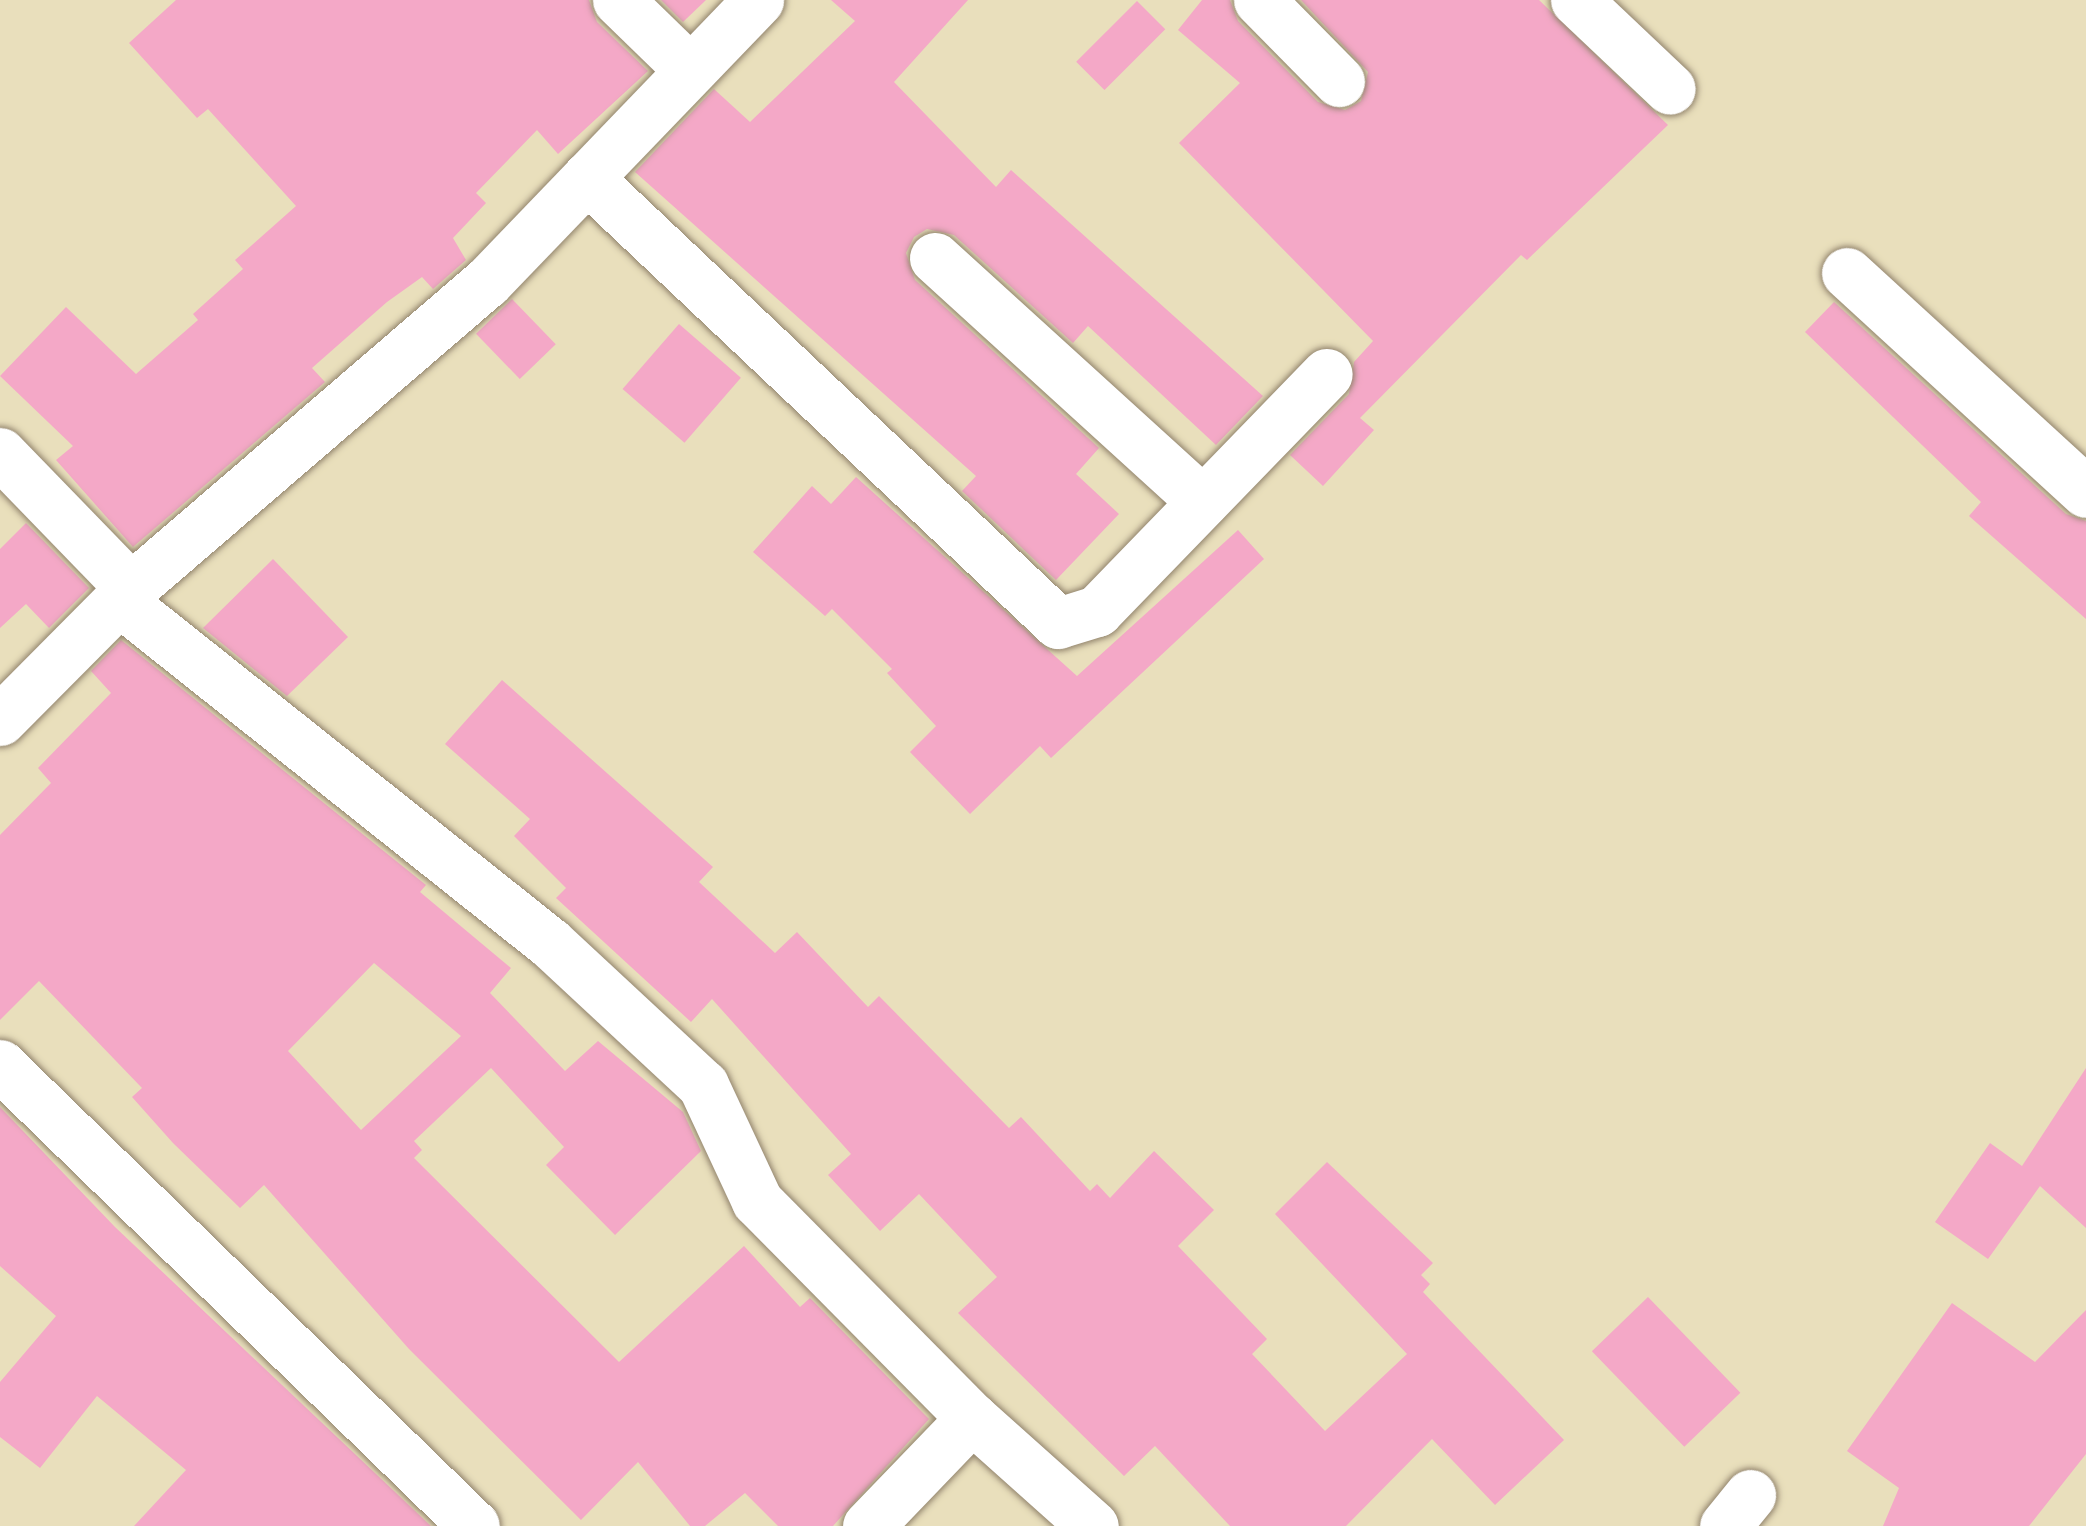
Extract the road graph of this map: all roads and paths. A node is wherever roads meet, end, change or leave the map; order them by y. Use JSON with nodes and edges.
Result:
{"nodes":[{"id":1,"x":618,"y":0,"type":"edge"},
{"id":2,"x":758,"y":0,"type":"edge"},
{"id":3,"x":1259,"y":0,"type":"edge"},
{"id":4,"x":1576,"y":0,"type":"edge"},
{"id":5,"x":689,"y":69,"type":"junction"},
{"id":6,"x":1339,"y":81,"type":"dead end"},
{"id":7,"x":1670,"y":89,"type":"dead end"},
{"id":8,"x":587,"y":178,"type":"junction"},
{"id":9,"x":935,"y":258,"type":"dead end"},
{"id":10,"x":1847,"y":273,"type":"dead end"},
{"id":11,"x":1327,"y":374,"type":"dead end"},
{"id":12,"x":0,"y":453,"type":"edge"},
{"id":13,"x":2086,"y":492,"type":"edge"},
{"id":14,"x":1203,"y":502,"type":"junction"},
{"id":15,"x":125,"y":595,"type":"junction"},
{"id":16,"x":0,"y":720,"type":"edge"},
{"id":17,"x":0,"y":1065,"type":"edge"},
{"id":18,"x":972,"y":1418,"type":"junction"},
{"id":19,"x":474,"y":1526,"type":"edge"},
{"id":20,"x":868,"y":1526,"type":"edge"},
{"id":21,"x":1093,"y":1526,"type":"edge"}],
"edges":[{"from":1,"to":5,"type":"street"},
{"from":2,"to":5,"type":"street"},
{"from":3,"to":6,"type":"street"},
{"from":4,"to":7,"type":"street"},
{"from":5,"to":8,"type":"street"},
{"from":8,"to":14,"type":"street"},
{"from":8,"to":15,"type":"street"},
{"from":9,"to":14,"type":"street"},
{"from":10,"to":13,"type":"street"},
{"from":11,"to":14,"type":"street"},
{"from":12,"to":15,"type":"street"},
{"from":15,"to":16,"type":"street"},
{"from":15,"to":18,"type":"street"},
{"from":17,"to":19,"type":"street"},
{"from":18,"to":20,"type":"street"},
{"from":18,"to":21,"type":"street"}]}
